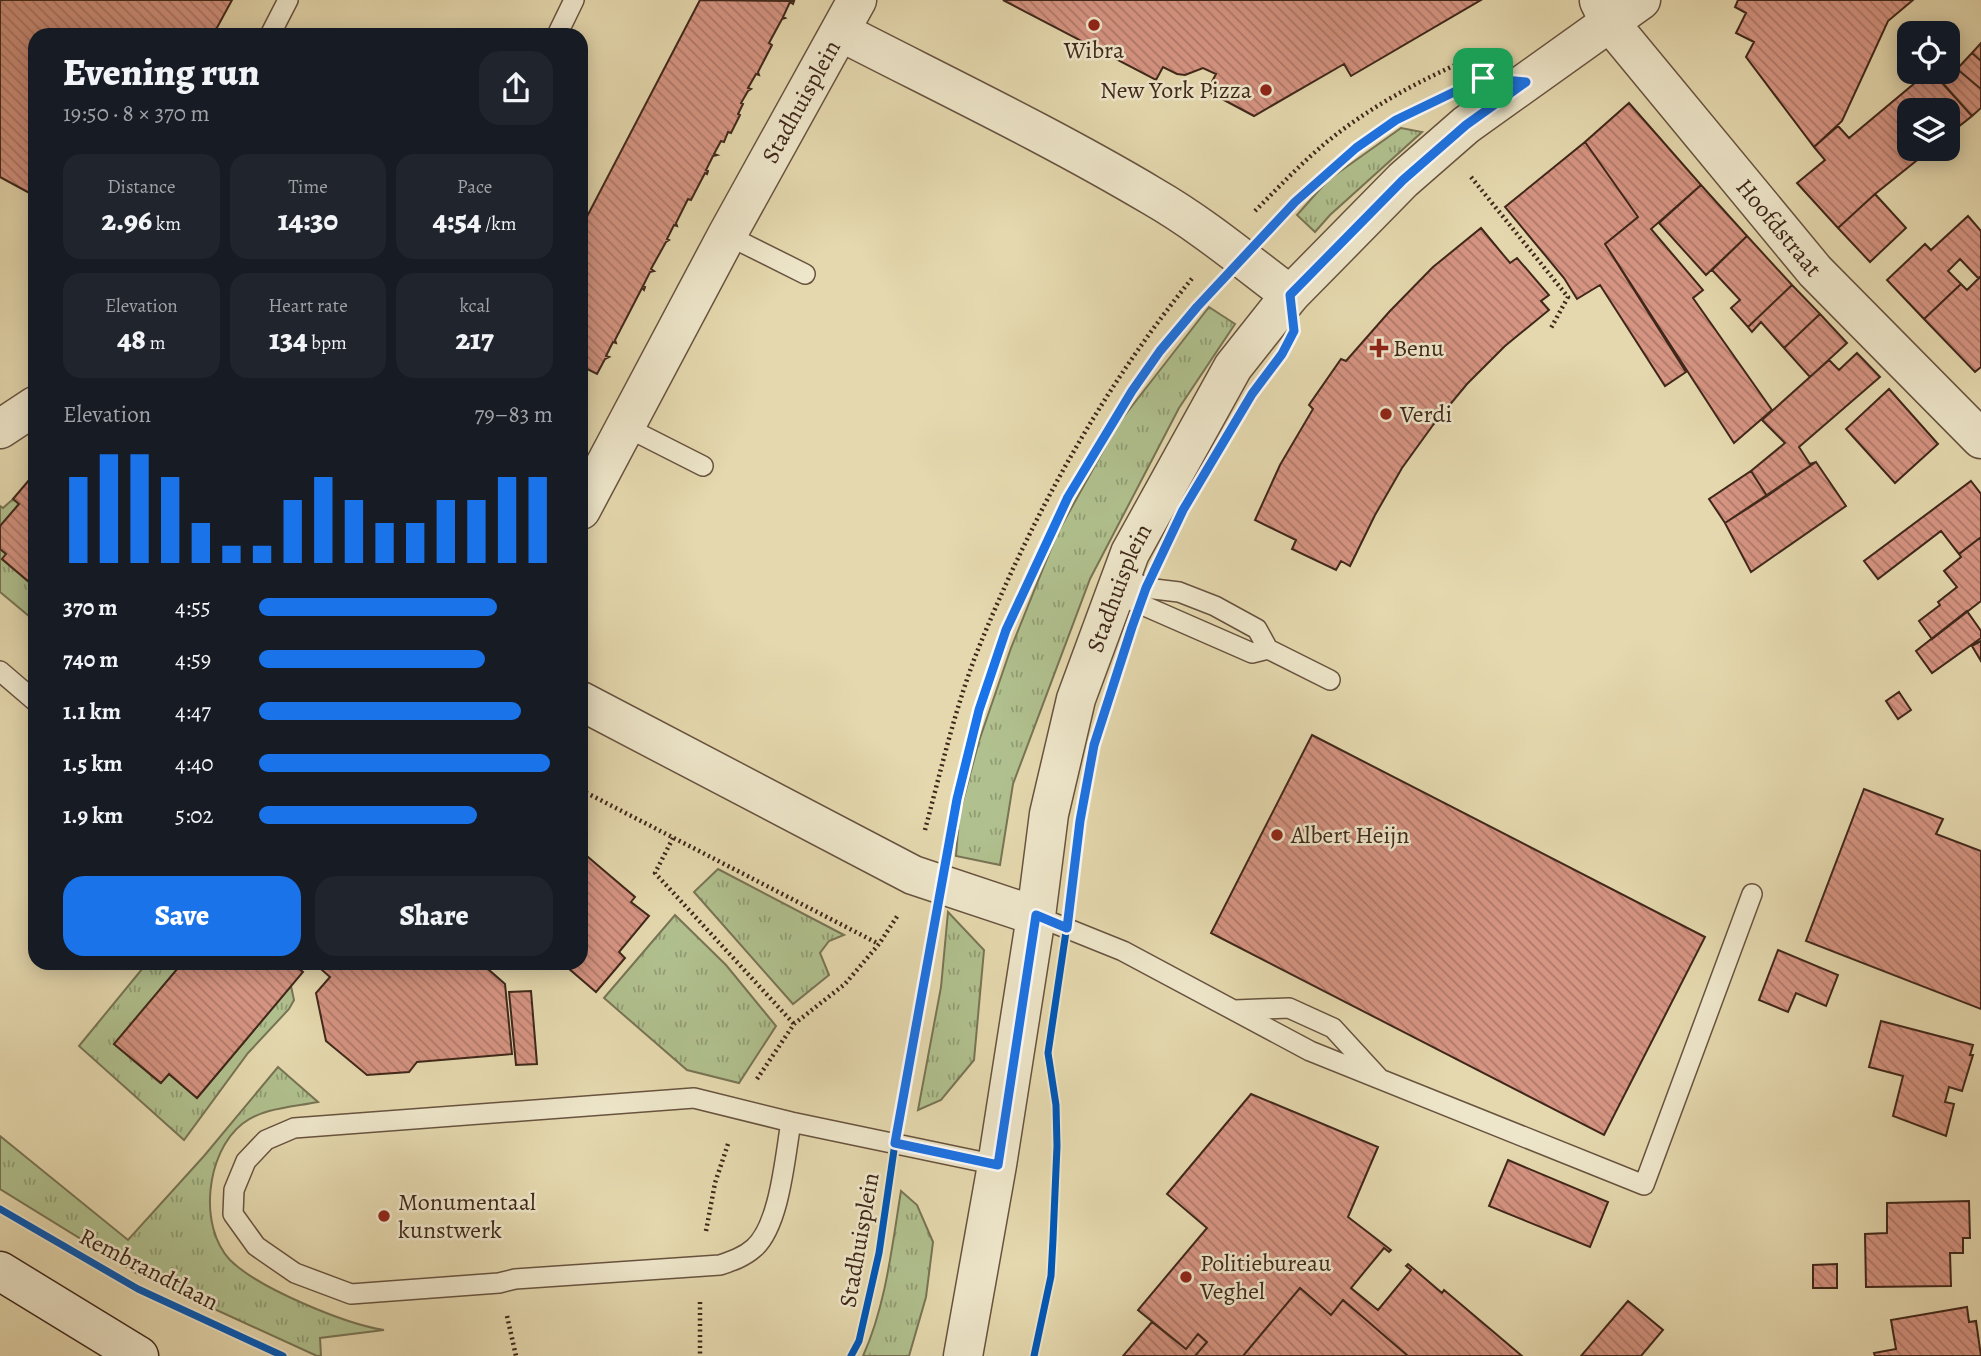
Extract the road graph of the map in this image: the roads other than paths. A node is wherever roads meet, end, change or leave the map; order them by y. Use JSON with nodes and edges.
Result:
{"nodes":[{"id":1,"x":288,"y":0,"type":"edge"},
{"id":2,"x":575,"y":0,"type":"edge"},
{"id":3,"x":1641,"y":0,"type":"edge"},
{"id":4,"x":1604,"y":12,"type":"edge"},
{"id":5,"x":849,"y":16,"type":"edge"},
{"id":6,"x":274,"y":28,"type":"edge"},
{"id":7,"x":561,"y":28,"type":"edge"},
{"id":8,"x":727,"y":235,"type":"junction"},
{"id":9,"x":805,"y":274,"type":"dead end"},
{"id":10,"x":1290,"y":295,"type":"junction"},
{"id":11,"x":28,"y":411,"type":"edge"},
{"id":12,"x":626,"y":427,"type":"junction"},
{"id":13,"x":0,"y":429,"type":"edge"},
{"id":14,"x":1981,"y":439,"type":"edge"},
{"id":15,"x":703,"y":466,"type":"dead end"},
{"id":16,"x":588,"y":496,"type":"edge"},
{"id":17,"x":1118,"y":584,"type":"junction"},
{"id":18,"x":1268,"y":649,"type":"junction"},
{"id":19,"x":0,"y":671,"type":"edge"},
{"id":20,"x":1330,"y":680,"type":"dead end"},
{"id":21,"x":28,"y":695,"type":"edge"},
{"id":22,"x":588,"y":705,"type":"edge"},
{"id":23,"x":1752,"y":894,"type":"dead end"},
{"id":24,"x":1036,"y":915,"type":"junction"},
{"id":25,"x":1234,"y":1010,"type":"junction"},
{"id":26,"x":1381,"y":1080,"type":"junction"},
{"id":27,"x":791,"y":1122,"type":"junction"},
{"id":28,"x":998,"y":1165,"type":"junction"},
{"id":29,"x":0,"y":1271,"type":"edge"},
{"id":30,"x":139,"y":1356,"type":"edge"},
{"id":31,"x":963,"y":1356,"type":"edge"}],
"edges":[{"from":1,"to":6,"type":"lane"},
{"from":2,"to":7,"type":"lane"},
{"from":3,"to":4,"type":"street","name":"Stadhuisplein"},
{"from":4,"to":10,"type":"street","name":"Stadhuisplein"},
{"from":4,"to":14,"type":"street","name":"Hoofdstraat"},
{"from":5,"to":8,"type":"street","name":"Stadhuisplein"},
{"from":5,"to":10,"type":"street","name":"Stadhuisplein"},
{"from":8,"to":9,"type":"lane"},
{"from":8,"to":12,"type":"street","name":"Stadhuisplein"},
{"from":10,"to":17,"type":"street","name":"Stadhuisplein"},
{"from":11,"to":13,"type":"street"},
{"from":12,"to":15,"type":"lane"},
{"from":12,"to":16,"type":"street","name":"Stadhuisplein"},
{"from":17,"to":18,"type":"lane"},
{"from":17,"to":18,"type":"lane"},
{"from":17,"to":24,"type":"street","name":"Stadhuisplein"},
{"from":18,"to":20,"type":"lane"},
{"from":19,"to":21,"type":"lane"},
{"from":22,"to":24,"type":"street"},
{"from":23,"to":26,"type":"lane"},
{"from":24,"to":25,"type":"lane"},
{"from":24,"to":28,"type":"street","name":"Stadhuisplein"},
{"from":25,"to":26,"type":"lane"},
{"from":25,"to":26,"type":"lane"},
{"from":27,"to":27,"type":"lane"},
{"from":27,"to":28,"type":"lane"},
{"from":28,"to":31,"type":"street","name":"Stadhuisplein"},
{"from":29,"to":30,"type":"street"}]}
